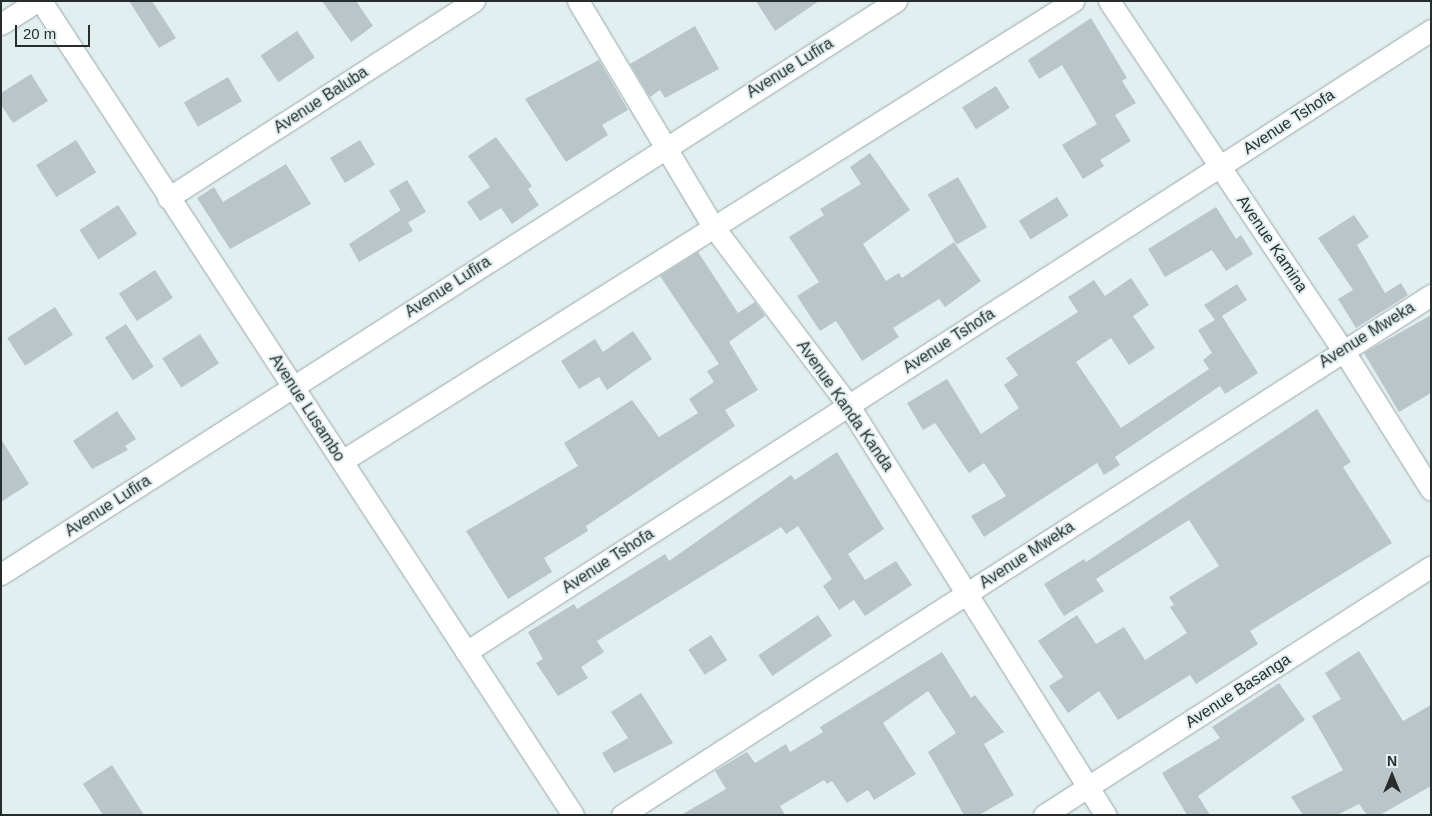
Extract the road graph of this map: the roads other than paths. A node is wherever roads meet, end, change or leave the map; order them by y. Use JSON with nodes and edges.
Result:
{"nodes":[{"id":1,"x":37,"y":1,"type":"edge"},
{"id":2,"x":41,"y":1,"type":"edge"},
{"id":3,"x":474,"y":1,"type":"edge"},
{"id":4,"x":578,"y":1,"type":"edge"},
{"id":5,"x":896,"y":1,"type":"edge"},
{"id":6,"x":1073,"y":1,"type":"edge"},
{"id":7,"x":1109,"y":1,"type":"edge"},
{"id":8,"x":1,"y":24,"type":"edge"},
{"id":9,"x":1431,"y":30,"type":"edge"},
{"id":10,"x":668,"y":145,"type":"junction"},
{"id":11,"x":1220,"y":166,"type":"junction"},
{"id":12,"x":168,"y":198,"type":"junction"},
{"id":13,"x":712,"y":224,"type":"junction"},
{"id":14,"x":1431,"y":295,"type":"edge"},
{"id":15,"x":1343,"y":350,"type":"junction"},
{"id":16,"x":293,"y":387,"type":"junction"},
{"id":17,"x":849,"y":406,"type":"junction"},
{"id":18,"x":342,"y":461,"type":"junction"},
{"id":19,"x":1431,"y":490,"type":"edge"},
{"id":20,"x":1431,"y":567,"type":"edge"},
{"id":21,"x":1,"y":574,"type":"edge"},
{"id":22,"x":969,"y":593,"type":"junction"},
{"id":23,"x":466,"y":652,"type":"junction"},
{"id":24,"x":1088,"y":788,"type":"junction"},
{"id":25,"x":573,"y":815,"type":"edge"},
{"id":26,"x":622,"y":815,"type":"edge"},
{"id":27,"x":1044,"y":815,"type":"edge"},
{"id":28,"x":1106,"y":815,"type":"edge"}],
"edges":[{"from":1,"to":8,"type":"street"},
{"from":2,"to":12,"type":"street","name":"Avenue Lusambo"},
{"from":3,"to":12,"type":"street","name":"Avenue Baluba"},
{"from":4,"to":10,"type":"street","name":"Avenue Kanda Kanda"},
{"from":5,"to":10,"type":"street","name":"Avenue Lufira"},
{"from":6,"to":13,"type":"street"},
{"from":7,"to":11,"type":"street","name":"Avenue Kamina"},
{"from":9,"to":11,"type":"street","name":"Avenue Tshofa"},
{"from":10,"to":13,"type":"street","name":"Avenue Kanda Kanda"},
{"from":10,"to":16,"type":"street","name":"Avenue Lufira"},
{"from":11,"to":15,"type":"street","name":"Avenue Kamina"},
{"from":11,"to":17,"type":"street","name":"Avenue Tshofa"},
{"from":12,"to":16,"type":"street","name":"Avenue Lusambo"},
{"from":13,"to":17,"type":"street","name":"Avenue Kanda Kanda"},
{"from":13,"to":18,"type":"street"},
{"from":14,"to":15,"type":"street","name":"Avenue Mweka"},
{"from":15,"to":19,"type":"street","name":"Avenue Kamina"},
{"from":15,"to":22,"type":"street","name":"Avenue Mweka"},
{"from":16,"to":18,"type":"street","name":"Avenue Lusambo"},
{"from":16,"to":21,"type":"street","name":"Avenue Lufira"},
{"from":17,"to":22,"type":"street","name":"Avenue Kanda Kanda"},
{"from":17,"to":23,"type":"street","name":"Avenue Tshofa"},
{"from":18,"to":23,"type":"street","name":"Avenue Lusambo"},
{"from":20,"to":24,"type":"street","name":"Avenue Basanga"},
{"from":22,"to":24,"type":"street","name":"Avenue Kanda Kanda"},
{"from":22,"to":26,"type":"street","name":"Avenue Mweka"},
{"from":23,"to":25,"type":"street","name":"Avenue Lusambo"},
{"from":24,"to":27,"type":"street","name":"Avenue Basanga"},
{"from":24,"to":28,"type":"street","name":"Avenue Kanda Kanda"}]}
